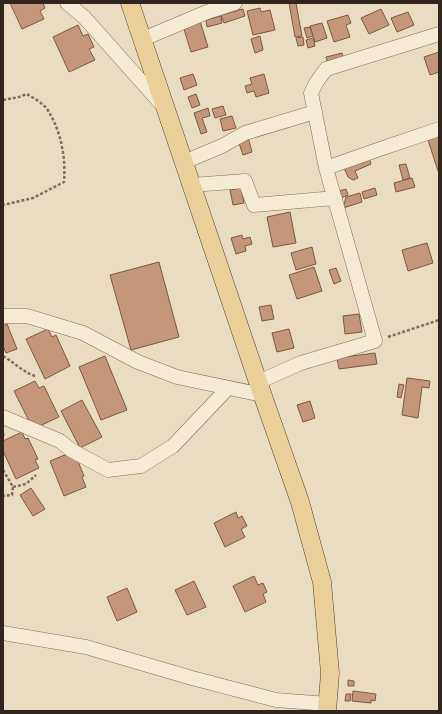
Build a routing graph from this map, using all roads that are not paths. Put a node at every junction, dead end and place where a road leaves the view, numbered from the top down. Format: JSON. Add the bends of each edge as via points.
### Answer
{"nodes":[{"id":1,"x":67,"y":3,"type":"edge"},
{"id":2,"x":130,"y":3,"type":"edge"},
{"id":3,"x":235,"y":3,"type":"edge"},
{"id":4,"x":439,"y":34,"type":"edge"},
{"id":5,"x":143,"y":38,"type":"junction"},
{"id":6,"x":165,"y":108,"type":"junction"},
{"id":7,"x":315,"y":112,"type":"junction"},
{"id":8,"x":439,"y":129,"type":"edge"},
{"id":9,"x":184,"y":162,"type":"junction"},
{"id":10,"x":326,"y":168,"type":"junction"},
{"id":11,"x":192,"y":185,"type":"junction"},
{"id":12,"x":335,"y":198,"type":"junction"},
{"id":13,"x":3,"y":316,"type":"edge"},
{"id":14,"x":228,"y":388,"type":"junction"},
{"id":15,"x":260,"y":389,"type":"junction"},
{"id":16,"x":3,"y":417,"type":"edge"},
{"id":17,"x":3,"y":633,"type":"edge"},
{"id":18,"x":327,"y":707,"type":"edge"}],
"edges":[{"from":1,"to":6,"type":"street","via":[[84,17]]},
{"from":2,"to":5,"type":"main road"},
{"from":3,"to":5,"type":"street"},
{"from":4,"to":7,"type":"street","via":[[326,70],[311,94]]},
{"from":5,"to":6,"type":"main road"},
{"from":6,"to":9,"type":"main road"},
{"from":7,"to":9,"type":"street","via":[[245,133]]},
{"from":7,"to":10,"type":"street"},
{"from":8,"to":10,"type":"street"},
{"from":9,"to":11,"type":"main road"},
{"from":10,"to":12,"type":"street"},
{"from":11,"to":12,"type":"street","via":[[245,181],[254,205]]},
{"from":11,"to":15,"type":"main road"},
{"from":12,"to":15,"type":"street","via":[[374,341],[302,363]]},
{"from":13,"to":14,"type":"street","via":[[27,316],[83,333],[138,362],[177,377]]},
{"from":14,"to":15,"type":"street"},
{"from":14,"to":16,"type":"street","via":[[173,446],[141,466],[115,470],[108,470],[71,450],[60,441]]},
{"from":15,"to":18,"type":"main road","via":[[300,502],[322,582],[330,673]]},
{"from":17,"to":18,"type":"street","via":[[86,647],[276,700]]}]}
